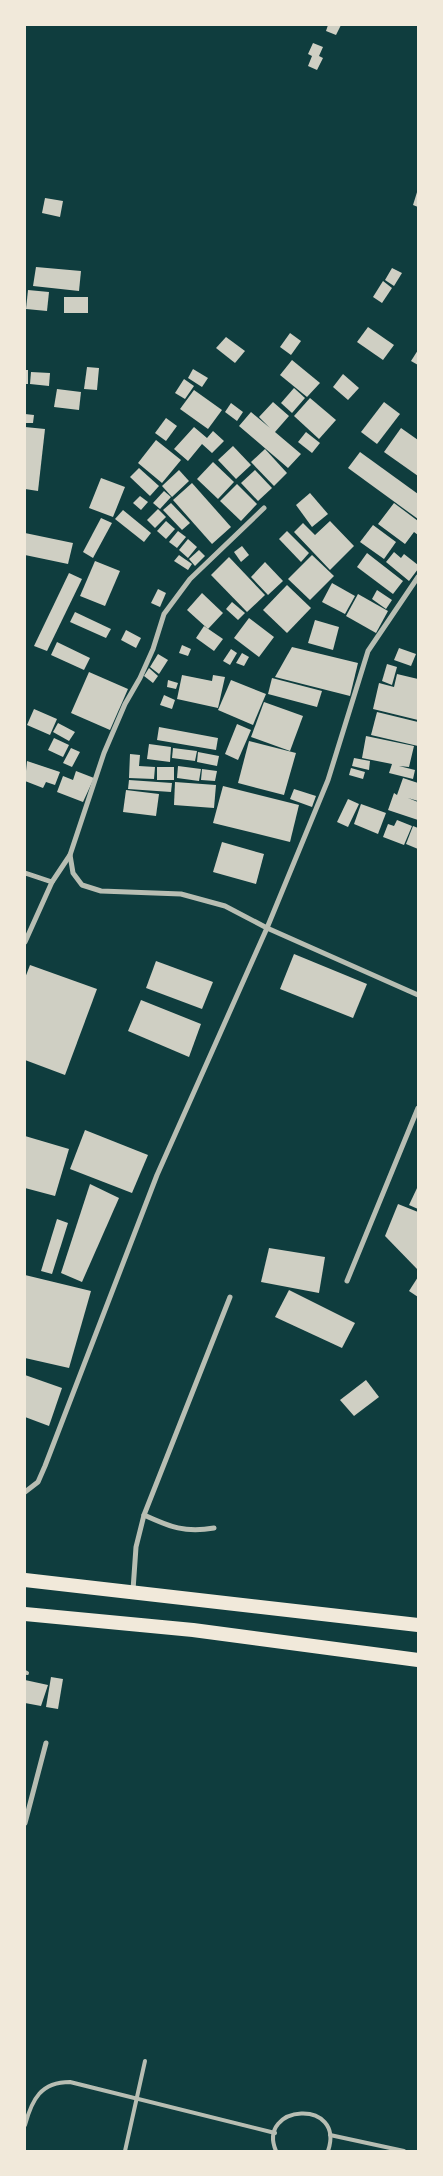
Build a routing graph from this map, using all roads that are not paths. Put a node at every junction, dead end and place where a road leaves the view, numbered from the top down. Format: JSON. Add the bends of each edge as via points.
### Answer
{"nodes":[{"id":1,"x":264,"y":508,"type":"dead end"},
{"id":2,"x":418,"y":577,"type":"edge"},
{"id":3,"x":70,"y":855,"type":"junction"},
{"id":4,"x":25,"y":873,"type":"edge"},
{"id":5,"x":52,"y":882,"type":"junction"},
{"id":6,"x":267,"y":928,"type":"junction"},
{"id":7,"x":25,"y":942,"type":"edge"},
{"id":8,"x":418,"y":995,"type":"edge"},
{"id":9,"x":418,"y":1108,"type":"edge"},
{"id":10,"x":347,"y":1281,"type":"dead end"},
{"id":11,"x":230,"y":1296,"type":"dead end"},
{"id":12,"x":25,"y":1492,"type":"edge"},
{"id":13,"x":144,"y":1515,"type":"junction"},
{"id":14,"x":214,"y":1528,"type":"dead end"},
{"id":15,"x":25,"y":1580,"type":"edge"},
{"id":16,"x":133,"y":1594,"type":"junction"},
{"id":17,"x":25,"y":1614,"type":"edge"},
{"id":18,"x":418,"y":1625,"type":"edge"},
{"id":19,"x":418,"y":1660,"type":"edge"},
{"id":20,"x":46,"y":1743,"type":"dead end"},
{"id":21,"x":25,"y":1823,"type":"edge"},
{"id":22,"x":145,"y":2061,"type":"dead end"},
{"id":23,"x":136,"y":2098,"type":"junction"},
{"id":24,"x":25,"y":2125,"type":"edge"},
{"id":25,"x":275,"y":2133,"type":"junction"},
{"id":26,"x":330,"y":2135,"type":"junction"},
{"id":27,"x":125,"y":2151,"type":"edge"},
{"id":28,"x":276,"y":2151,"type":"edge"},
{"id":29,"x":328,"y":2151,"type":"edge"},
{"id":30,"x":404,"y":2151,"type":"edge"}],
"edges":[{"from":1,"to":3,"type":"street","via":[[190,579],[164,614],[140,678],[104,753]]},
{"from":2,"to":6,"type":"street","via":[[368,652],[328,780]]},
{"from":3,"to":5,"type":"street"},
{"from":3,"to":6,"type":"street","via":[[72,873],[82,885],[100,891],[181,894],[225,906]]},
{"from":4,"to":5,"type":"street"},
{"from":5,"to":7,"type":"street"},
{"from":6,"to":8,"type":"street"},
{"from":6,"to":12,"type":"street","via":[[157,1175],[42,1474],[38,1482]]},
{"from":9,"to":10,"type":"street"},
{"from":11,"to":13,"type":"street"},
{"from":13,"to":14,"type":"street","via":[[170,1527],[196,1531]]},
{"from":13,"to":16,"type":"street","via":[[136,1547]]},
{"from":15,"to":16,"type":"highway"},
{"from":16,"to":18,"type":"highway"},
{"from":17,"to":19,"type":"highway","via":[[194,1630]]},
{"from":20,"to":21,"type":"street"},
{"from":22,"to":23,"type":"lane"},
{"from":23,"to":24,"type":"lane","via":[[70,2082],[56,2082],[37,2094]]},
{"from":23,"to":25,"type":"lane"},
{"from":23,"to":27,"type":"lane"},
{"from":25,"to":26,"type":"lane","via":[[281,2121],[299,2112],[316,2116]]},
{"from":25,"to":28,"type":"lane"},
{"from":26,"to":29,"type":"lane"},
{"from":26,"to":30,"type":"lane"}]}
